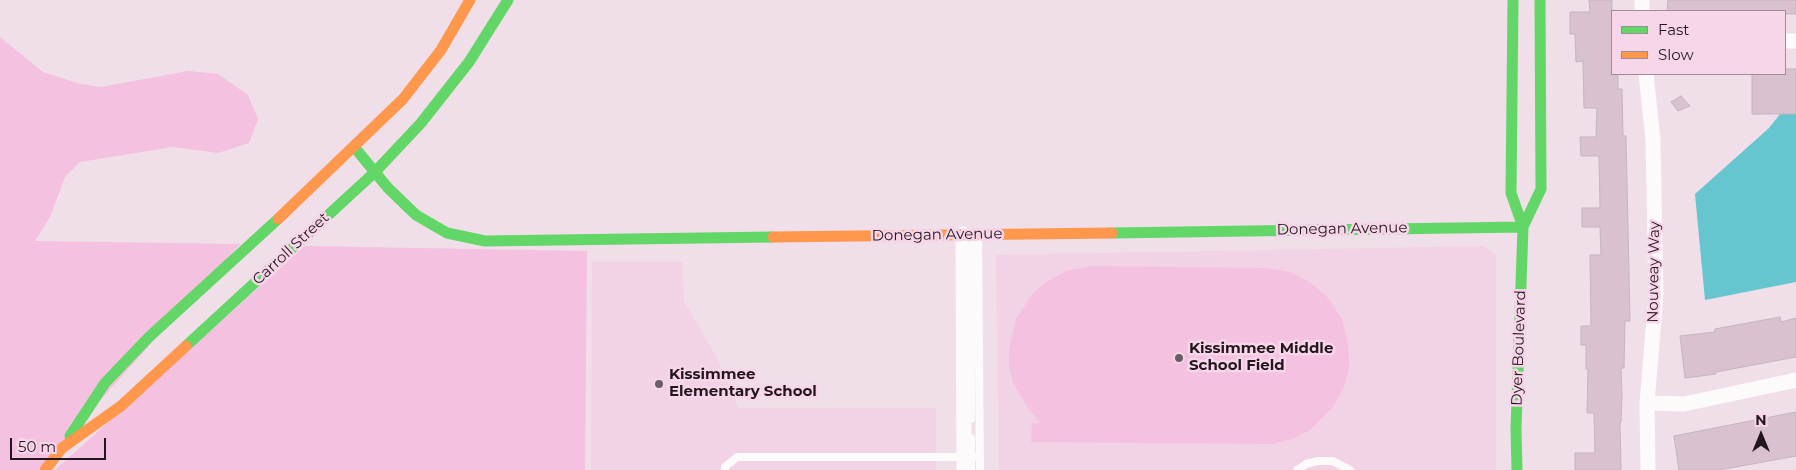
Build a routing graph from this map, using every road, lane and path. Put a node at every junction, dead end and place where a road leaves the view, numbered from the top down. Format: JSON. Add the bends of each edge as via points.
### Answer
{"nodes":[{"id":1,"x":470,"y":0,"type":"edge"},
{"id":2,"x":508,"y":0,"type":"edge"},
{"id":3,"x":1513,"y":0,"type":"edge"},
{"id":4,"x":1540,"y":0,"type":"edge"},
{"id":5,"x":1646,"y":75,"type":"edge"},
{"id":6,"x":355,"y":148,"type":"junction"},
{"id":7,"x":375,"y":172,"type":"junction"},
{"id":8,"x":1523,"y":227,"type":"junction"},
{"id":9,"x":971,"y":234,"type":"junction"},
{"id":10,"x":1796,"y":380,"type":"edge"},
{"id":11,"x":1647,"y":403,"type":"junction"},
{"id":12,"x":62,"y":448,"type":"junction"},
{"id":13,"x":970,"y":462,"type":"edge"},
{"id":14,"x":44,"y":470,"type":"edge"},
{"id":15,"x":725,"y":470,"type":"edge"},
{"id":16,"x":980,"y":470,"type":"edge"},
{"id":17,"x":1297,"y":470,"type":"edge"},
{"id":18,"x":1350,"y":470,"type":"edge"},
{"id":19,"x":1517,"y":470,"type":"edge"},
{"id":20,"x":1648,"y":470,"type":"edge"}],
"edges":[{"from":1,"to":6,"type":"main road","via":[[441,50],[404,99]]},
{"from":2,"to":7,"type":"main road","name":"Carroll Street","via":[[469,62],[421,123]]},
{"from":3,"to":8,"type":"main road","name":"Dyer Boulevard","via":[[1511,193]]},
{"from":4,"to":8,"type":"main road","name":"Dyer Boulevard","via":[[1541,189]]},
{"from":5,"to":11,"type":"street","name":"Nouveay Way","via":[[1653,140],[1656,294]]},
{"from":6,"to":7,"type":"main road","name":"Donegan Avenue"},
{"from":6,"to":12,"type":"main road","via":[[149,337],[105,382]]},
{"from":7,"to":9,"type":"main road","name":"Donegan Avenue","via":[[416,215],[447,233],[485,241]]},
{"from":7,"to":12,"type":"main road","name":"Carroll Street","via":[[121,406]]},
{"from":8,"to":9,"type":"main road","name":"Donegan Avenue"},
{"from":8,"to":19,"type":"main road","name":"Dyer Boulevard"},
{"from":9,"to":13,"type":"street"},
{"from":10,"to":11,"type":"street","via":[[1684,404]]},
{"from":11,"to":20,"type":"street","name":"Nouveay Way"},
{"from":12,"to":14,"type":"main road","name":"Carroll Street"},
{"from":13,"to":15,"type":"lane","via":[[737,457]]},
{"from":13,"to":16,"type":"lane"},
{"from":17,"to":18,"type":"lane","via":[[1318,461],[1333,461]]}]}
